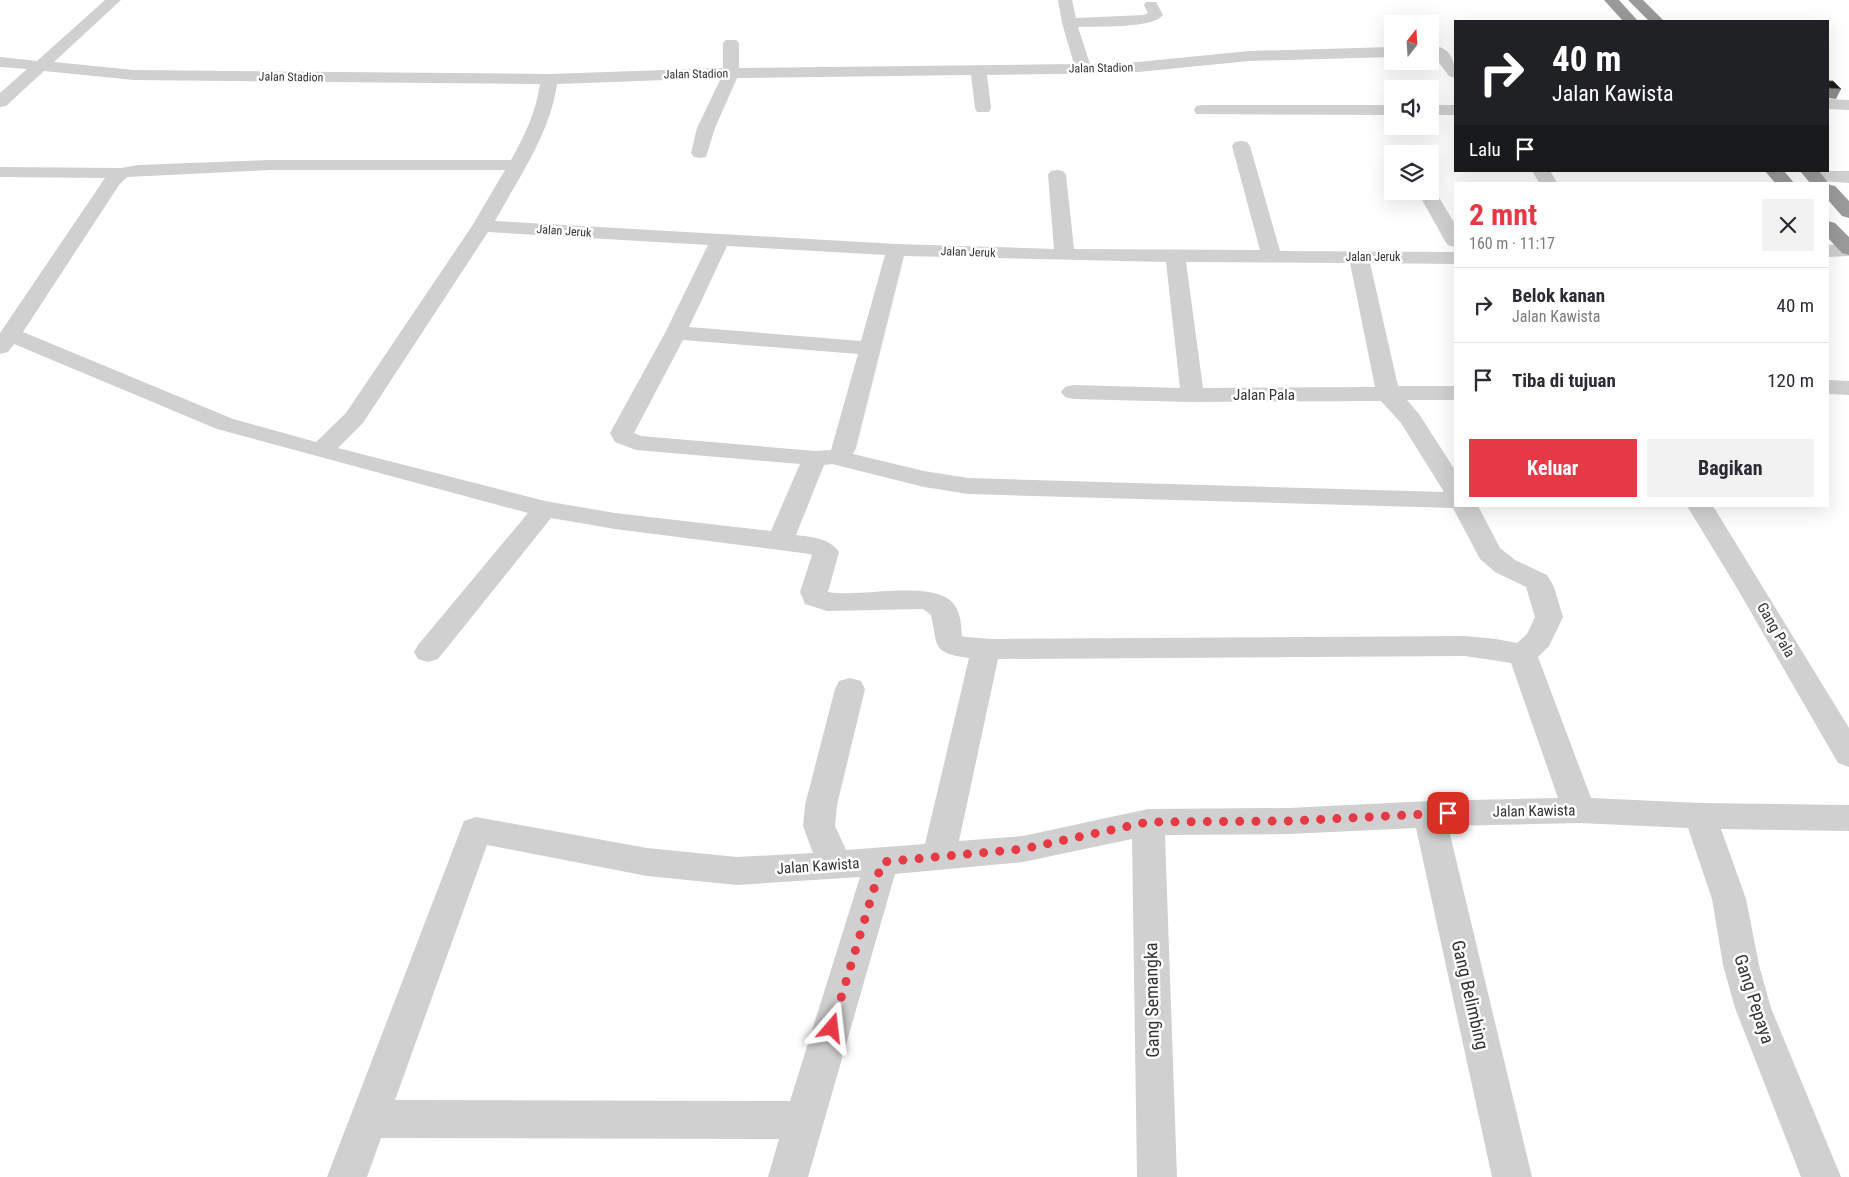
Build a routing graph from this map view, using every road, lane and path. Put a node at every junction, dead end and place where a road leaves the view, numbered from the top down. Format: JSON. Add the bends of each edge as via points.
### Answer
{"nodes":[{"id":1,"x":114,"y":0,"type":"edge"},
{"id":2,"x":1065,"y":0,"type":"edge"},
{"id":3,"x":1611,"y":0,"type":"edge"},
{"id":4,"x":1635,"y":0,"type":"edge"},
{"id":5,"x":1151,"y":5,"type":"dead end"},
{"id":6,"x":1630,"y":20,"type":"edge"},
{"id":7,"x":1657,"y":20,"type":"edge"},
{"id":8,"x":1070,"y":23,"type":"junction"},
{"id":9,"x":731,"y":43,"type":"dead end"},
{"id":10,"x":1384,"y":52,"type":"edge"},
{"id":11,"x":1441,"y":52,"type":"edge"},
{"id":12,"x":0,"y":62,"type":"edge"},
{"id":13,"x":39,"y":67,"type":"junction"},
{"id":14,"x":1083,"y":68,"type":"junction"},
{"id":15,"x":979,"y":71,"type":"junction"},
{"id":16,"x":1454,"y":72,"type":"edge"},
{"id":17,"x":731,"y":73,"type":"junction"},
{"id":18,"x":549,"y":79,"type":"junction"},
{"id":19,"x":0,"y":102,"type":"edge"},
{"id":20,"x":1829,"y":104,"type":"edge"},
{"id":21,"x":1849,"y":105,"type":"edge"},
{"id":22,"x":983,"y":108,"type":"dead end"},
{"id":23,"x":1202,"y":110,"type":"dead end"},
{"id":24,"x":1384,"y":110,"type":"edge"},
{"id":25,"x":1439,"y":110,"type":"edge"},
{"id":26,"x":1454,"y":110,"type":"edge"},
{"id":27,"x":1241,"y":146,"type":"dead end"},
{"id":28,"x":700,"y":153,"type":"dead end"},
{"id":29,"x":517,"y":165,"type":"junction"},
{"id":30,"x":0,"y":172,"type":"edge"},
{"id":31,"x":1775,"y":172,"type":"edge"},
{"id":32,"x":121,"y":174,"type":"junction"},
{"id":33,"x":1058,"y":175,"type":"dead end"},
{"id":34,"x":1815,"y":177,"type":"edge"},
{"id":35,"x":1849,"y":177,"type":"edge"},
{"id":36,"x":1784,"y":182,"type":"edge"},
{"id":37,"x":1829,"y":191,"type":"edge"},
{"id":38,"x":1431,"y":200,"type":"edge"},
{"id":39,"x":1849,"y":212,"type":"edge"},
{"id":40,"x":482,"y":226,"type":"junction"},
{"id":41,"x":1829,"y":228,"type":"edge"},
{"id":42,"x":1454,"y":239,"type":"edge"},
{"id":43,"x":720,"y":241,"type":"junction"},
{"id":44,"x":1849,"y":249,"type":"edge"},
{"id":45,"x":896,"y":250,"type":"junction"},
{"id":46,"x":1829,"y":251,"type":"edge"},
{"id":47,"x":1064,"y":255,"type":"junction"},
{"id":48,"x":1175,"y":256,"type":"junction"},
{"id":49,"x":1272,"y":256,"type":"junction"},
{"id":50,"x":1359,"y":258,"type":"junction"},
{"id":51,"x":1454,"y":258,"type":"edge"},
{"id":52,"x":676,"y":333,"type":"junction"},
{"id":53,"x":5,"y":341,"type":"edge"},
{"id":54,"x":870,"y":348,"type":"junction"},
{"id":55,"x":1829,"y":388,"type":"edge"},
{"id":56,"x":1849,"y":388,"type":"edge"},
{"id":57,"x":1073,"y":392,"type":"dead end"},
{"id":58,"x":1454,"y":393,"type":"edge"},
{"id":59,"x":1388,"y":394,"type":"junction"},
{"id":60,"x":1192,"y":395,"type":"junction"},
{"id":61,"x":321,"y":451,"type":"junction"},
{"id":62,"x":824,"y":458,"type":"junction"},
{"id":63,"x":1454,"y":488,"type":"edge"},
{"id":64,"x":1454,"y":500,"type":"edge"},
{"id":65,"x":1464,"y":507,"type":"edge"},
{"id":66,"x":1701,"y":507,"type":"edge"},
{"id":67,"x":545,"y":509,"type":"junction"},
{"id":68,"x":780,"y":541,"type":"junction"},
{"id":69,"x":986,"y":648,"type":"junction"},
{"id":70,"x":428,"y":652,"type":"dead end"},
{"id":71,"x":1523,"y":655,"type":"junction"},
{"id":72,"x":850,"y":689,"type":"dead end"},
{"id":73,"x":1849,"y":755,"type":"edge"},
{"id":74,"x":1578,"y":810,"type":"junction"},
{"id":75,"x":1429,"y":814,"type":"junction"},
{"id":76,"x":1700,"y":816,"type":"junction"},
{"id":77,"x":1849,"y":818,"type":"edge"},
{"id":78,"x":1148,"y":822,"type":"junction"},
{"id":79,"x":939,"y":857,"type":"junction"},
{"id":80,"x":882,"y":862,"type":"junction"},
{"id":81,"x":838,"y":866,"type":"junction"},
{"id":82,"x":370,"y":1119,"type":"junction"},
{"id":83,"x":804,"y":1120,"type":"junction"},
{"id":84,"x":348,"y":1177,"type":"edge"},
{"id":85,"x":788,"y":1177,"type":"edge"},
{"id":86,"x":1157,"y":1177,"type":"edge"},
{"id":87,"x":1512,"y":1177,"type":"edge"},
{"id":88,"x":1821,"y":1177,"type":"edge"}],
"edges":[{"from":1,"to":13,"type":"street"},
{"from":2,"to":8,"type":"street"},
{"from":3,"to":6,"type":"highway"},
{"from":4,"to":7,"type":"highway"},
{"from":5,"to":8,"type":"street","via":[[1156,15],[1147,18]]},
{"from":8,"to":14,"type":"street"},
{"from":9,"to":17,"type":"street"},
{"from":10,"to":14,"type":"street","name":"Jalan Stadion","via":[[1306,53],[1137,67]]},
{"from":11,"to":16,"type":"street"},
{"from":12,"to":13,"type":"street","name":"Jalan Stadion"},
{"from":13,"to":18,"type":"street","name":"Jalan Stadion","via":[[200,77]]},
{"from":13,"to":19,"type":"street"},
{"from":14,"to":15,"type":"street","name":"Jalan Stadion"},
{"from":15,"to":17,"type":"street","name":"Jalan Stadion"},
{"from":15,"to":22,"type":"street"},
{"from":17,"to":18,"type":"street","name":"Jalan Stadion"},
{"from":17,"to":28,"type":"street","via":[[706,128]]},
{"from":18,"to":29,"type":"street","via":[[546,101],[535,134]]},
{"from":20,"to":21,"type":"street"},
{"from":23,"to":24,"type":"street"},
{"from":25,"to":26,"type":"street"},
{"from":27,"to":49,"type":"street"},
{"from":29,"to":32,"type":"street","via":[[270,165],[138,170]]},
{"from":29,"to":40,"type":"street"},
{"from":30,"to":32,"type":"street"},
{"from":31,"to":36,"type":"highway"},
{"from":32,"to":53,"type":"street","via":[[112,181]]},
{"from":33,"to":47,"type":"street"},
{"from":34,"to":35,"type":"street"},
{"from":37,"to":39,"type":"highway"},
{"from":38,"to":42,"type":"street"},
{"from":40,"to":43,"type":"street","name":"Jalan Jeruk"},
{"from":40,"to":61,"type":"street","via":[[355,418]]},
{"from":41,"to":44,"type":"highway"},
{"from":43,"to":45,"type":"street","name":"Jalan Jeruk"},
{"from":43,"to":52,"type":"street"},
{"from":44,"to":46,"type":"street"},
{"from":45,"to":47,"type":"street","name":"Jalan Jeruk"},
{"from":45,"to":54,"type":"street"},
{"from":47,"to":48,"type":"street","name":"Jalan Jeruk"},
{"from":48,"to":49,"type":"street","name":"Jalan Jeruk"},
{"from":48,"to":60,"type":"street"},
{"from":49,"to":50,"type":"street","name":"Jalan Jeruk"},
{"from":50,"to":51,"type":"street","name":"Jalan Jeruk"},
{"from":50,"to":59,"type":"street"},
{"from":52,"to":54,"type":"street"},
{"from":52,"to":62,"type":"street","via":[[623,428],[624,437],[636,443]]},
{"from":53,"to":61,"type":"street","via":[[225,424]]},
{"from":54,"to":62,"type":"street","via":[[844,448],[840,455]]},
{"from":55,"to":56,"type":"street"},
{"from":57,"to":60,"type":"street","name":"Jalan Pala"},
{"from":58,"to":59,"type":"street","name":"Jalan Pala"},
{"from":59,"to":60,"type":"street","name":"Jalan Pala"},
{"from":59,"to":63,"type":"street","via":[[1411,419]]},
{"from":61,"to":67,"type":"street"},
{"from":62,"to":64,"type":"street","via":[[968,486]]},
{"from":62,"to":68,"type":"street"},
{"from":65,"to":71,"type":"street","via":[[1488,554],[1532,578],[1540,587],[1549,617],[1539,639]]},
{"from":66,"to":73,"type":"street","name":"Gang Pala"},
{"from":67,"to":68,"type":"street"},
{"from":67,"to":70,"type":"street"},
{"from":68,"to":69,"type":"street","via":[[817,547],[826,552],[815,597],[821,600],[931,602],[944,609],[952,644]]},
{"from":69,"to":71,"type":"street","via":[[1465,646]]},
{"from":69,"to":79,"type":"street"},
{"from":71,"to":74,"type":"street"},
{"from":72,"to":81,"type":"street","via":[[821,805],[819,826]]},
{"from":74,"to":75,"type":"street","name":"Jalan Kawista"},
{"from":74,"to":76,"type":"street","name":"Jalan Kawista"},
{"from":75,"to":78,"type":"street","name":"Jalan Kawista","via":[[1289,821]]},
{"from":75,"to":87,"type":"street","name":"Gang Belimbing"},
{"from":76,"to":77,"type":"street","name":"Jalan Kawista"},
{"from":76,"to":88,"type":"street","name":"Gang Pepaya","via":[[1730,899],[1741,965],[1753,1008]]},
{"from":78,"to":79,"type":"street","name":"Jalan Kawista","via":[[1023,849]]},
{"from":78,"to":86,"type":"street","name":"Gang Semangka"},
{"from":79,"to":80,"type":"street","name":"Jalan Kawista"},
{"from":80,"to":81,"type":"street","name":"Jalan Kawista"},
{"from":80,"to":83,"type":"street"},
{"from":81,"to":82,"type":"street","name":"Jalan Kawista","via":[[737,872],[647,862],[476,830]]},
{"from":82,"to":83,"type":"street"},
{"from":82,"to":84,"type":"street"},
{"from":83,"to":85,"type":"street"}]}
